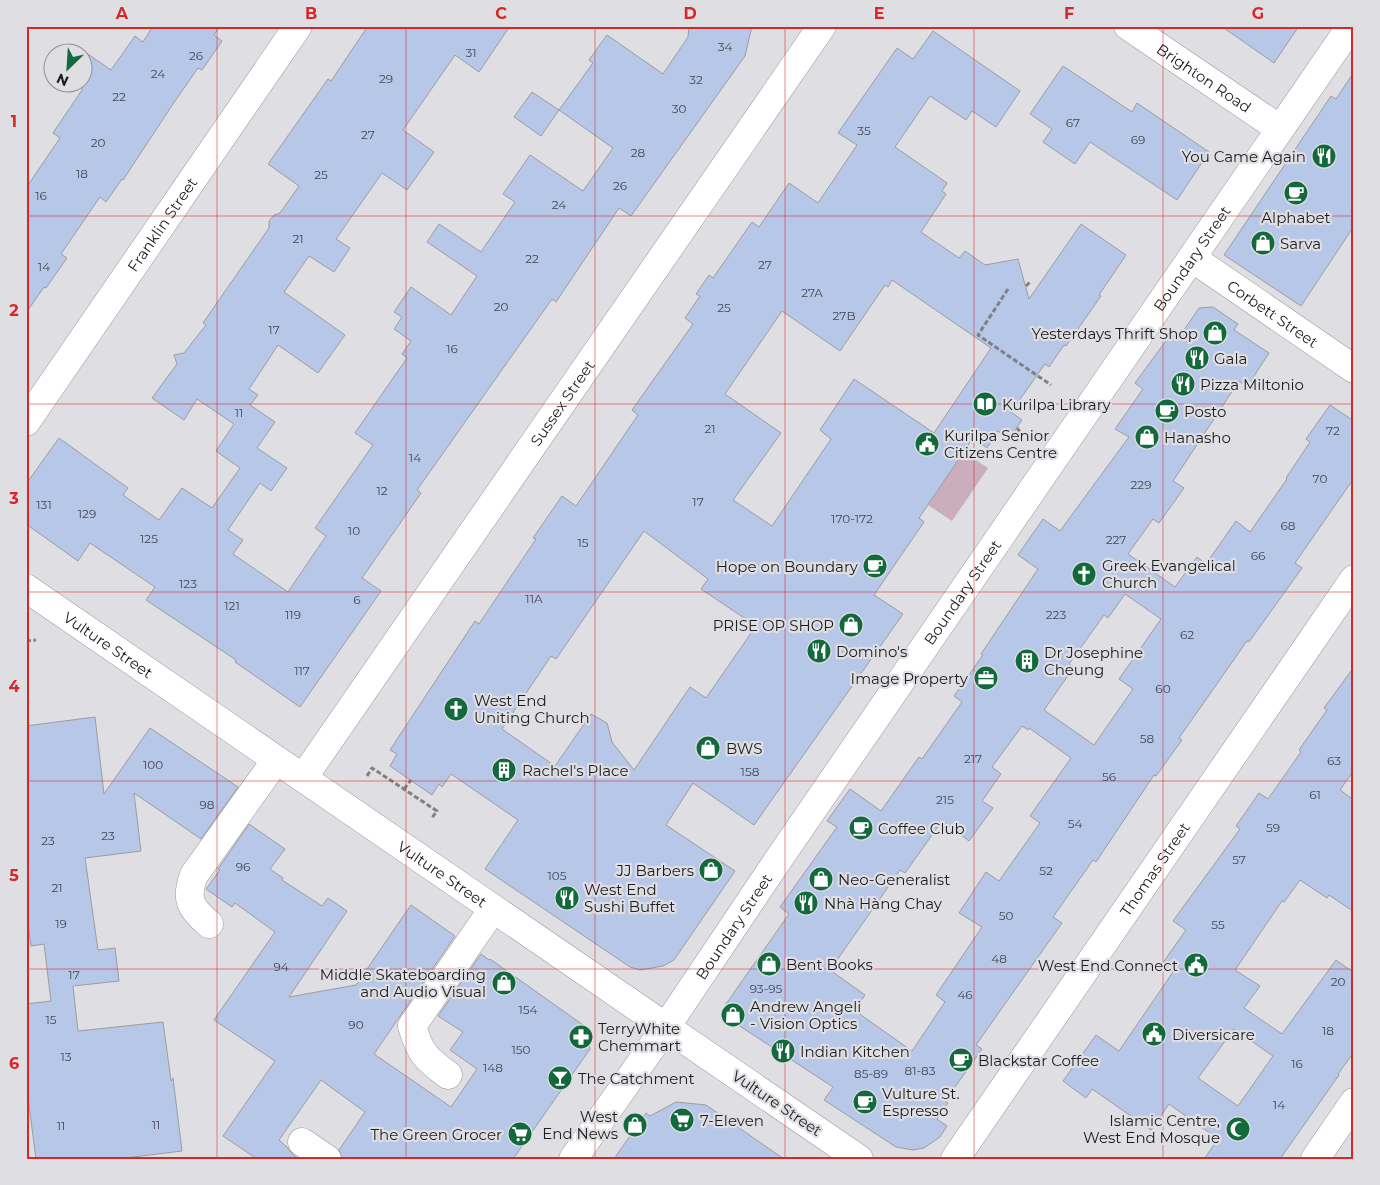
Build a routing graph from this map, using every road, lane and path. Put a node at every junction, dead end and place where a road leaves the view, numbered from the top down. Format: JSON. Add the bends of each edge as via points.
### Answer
{"nodes":[{"id":1,"x":298,"y":26,"type":"edge"},
{"id":2,"x":822,"y":26,"type":"edge"},
{"id":3,"x":1128,"y":26,"type":"edge"},
{"id":4,"x":1351,"y":30,"type":"edge"},
{"id":5,"x":1280,"y":129,"type":"junction"},
{"id":6,"x":1192,"y":258,"type":"junction"},
{"id":7,"x":1030,"y":282,"type":"dead end"},
{"id":8,"x":1026,"y":286,"type":"dead end"},
{"id":9,"x":1008,"y":290,"type":"dead end"},
{"id":10,"x":1354,"y":369,"type":"edge"},
{"id":11,"x":1052,"y":385,"type":"dead end"},
{"id":12,"x":26,"y":422,"type":"edge"},
{"id":13,"x":1017,"y":428,"type":"dead end"},
{"id":14,"x":1020,"y":432,"type":"dead end"},
{"id":15,"x":1354,"y":579,"type":"edge"},
{"id":16,"x":26,"y":588,"type":"edge"},
{"id":17,"x":36,"y":640,"type":"dead end"},
{"id":18,"x":26,"y":641,"type":"edge"},
{"id":19,"x":276,"y":760,"type":"junction"},
{"id":20,"x":367,"y":776,"type":"dead end"},
{"id":21,"x":303,"y":778,"type":"junction"},
{"id":22,"x":411,"y":780,"type":"dead end"},
{"id":23,"x":404,"y":789,"type":"junction"},
{"id":24,"x":431,"y":819,"type":"dead end"},
{"id":25,"x":492,"y":909,"type":"junction"},
{"id":26,"x":209,"y":924,"type":"dead end"},
{"id":27,"x":666,"y":1027,"type":"junction"},
{"id":28,"x":448,"y":1075,"type":"dead end"},
{"id":29,"x":1354,"y":1102,"type":"edge"},
{"id":30,"x":302,"y":1142,"type":"dead end"},
{"id":31,"x":327,"y":1159,"type":"edge"},
{"id":32,"x":573,"y":1159,"type":"edge"},
{"id":33,"x":859,"y":1159,"type":"edge"},
{"id":34,"x":955,"y":1159,"type":"edge"},
{"id":35,"x":1315,"y":1159,"type":"edge"}],
"edges":[{"from":1,"to":12,"type":"street","name":"Franklin Street"},
{"from":2,"to":21,"type":"street","name":"Sussex Street"},
{"from":3,"to":5,"type":"street","name":"Brighton Road"},
{"from":4,"to":5,"type":"street","name":"Boundary Street"},
{"from":5,"to":6,"type":"street","name":"Boundary Street"},
{"from":6,"to":10,"type":"street","name":"Corbett Street"},
{"from":6,"to":27,"type":"street","name":"Boundary Street"},
{"from":7,"to":8,"type":"path"},
{"from":9,"to":11,"type":"path","via":[[978,335]]},
{"from":13,"to":14,"type":"path"},
{"from":15,"to":34,"type":"street","name":"Thomas Street"},
{"from":16,"to":19,"type":"street","name":"Vulture Street"},
{"from":17,"to":18,"type":"path"},
{"from":19,"to":21,"type":"street","name":"Vulture Street"},
{"from":19,"to":26,"type":"street","via":[[194,875],[189,901],[196,913]]},
{"from":20,"to":23,"type":"path","via":[[372,768]]},
{"from":21,"to":25,"type":"street","name":"Vulture Street"},
{"from":22,"to":23,"type":"path"},
{"from":23,"to":24,"type":"path","via":[[437,811]]},
{"from":25,"to":27,"type":"street","name":"Vulture Street"},
{"from":25,"to":28,"type":"street","via":[[412,1026],[418,1046],[430,1062]]},
{"from":27,"to":32,"type":"street","name":"Boundary Street"},
{"from":27,"to":33,"type":"street","name":"Vulture Street"},
{"from":29,"to":35,"type":"street"},
{"from":30,"to":31,"type":"street"}]}
